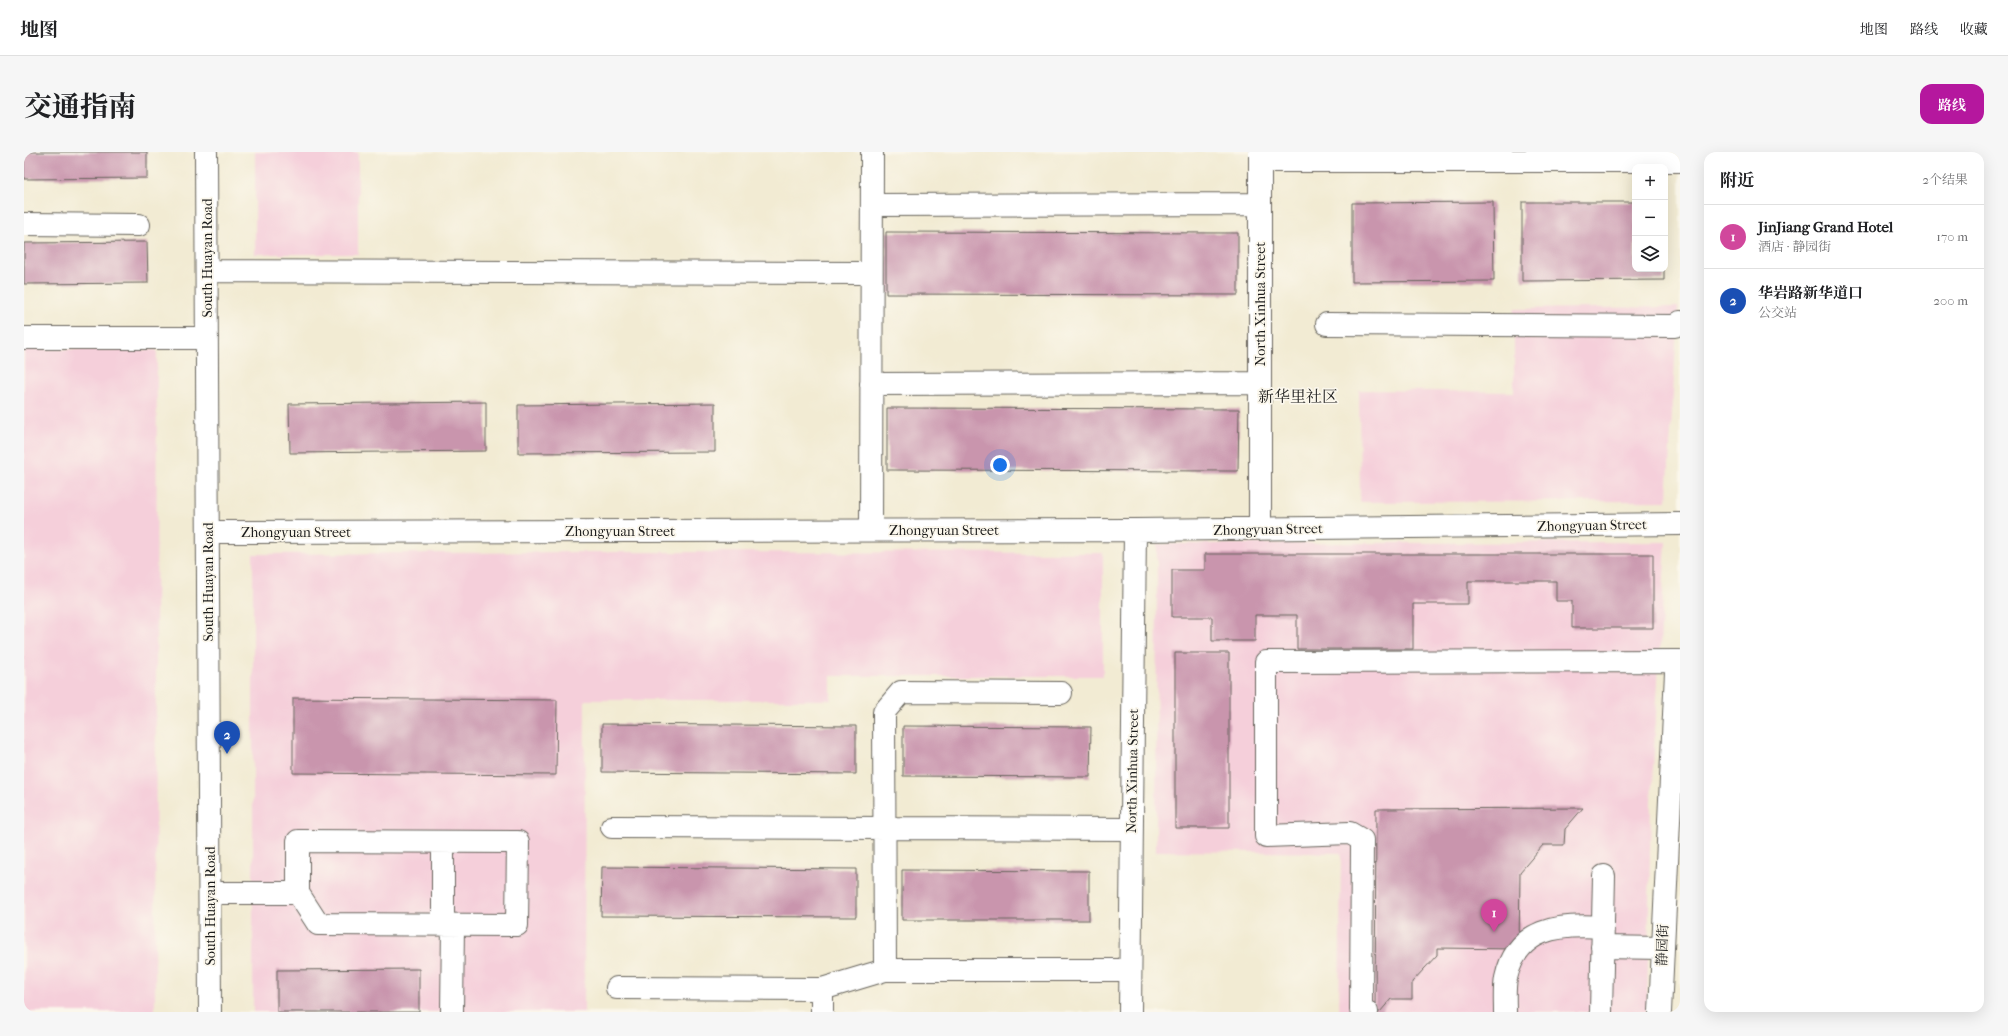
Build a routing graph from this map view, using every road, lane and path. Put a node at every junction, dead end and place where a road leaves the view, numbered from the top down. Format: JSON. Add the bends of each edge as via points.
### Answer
{"nodes":[{"id":1,"x":206,"y":152,"type":"edge"},
{"id":2,"x":872,"y":152,"type":"edge"},
{"id":3,"x":1260,"y":156,"type":"edge"},
{"id":4,"x":1680,"y":161,"type":"edge"},
{"id":5,"x":1260,"y":204,"type":"junction"},
{"id":6,"x":872,"y":205,"type":"junction"},
{"id":7,"x":24,"y":224,"type":"edge"},
{"id":8,"x":139,"y":225,"type":"dead end"},
{"id":9,"x":207,"y":271,"type":"junction"},
{"id":10,"x":872,"y":273,"type":"junction"},
{"id":11,"x":1680,"y":322,"type":"edge"},
{"id":12,"x":1327,"y":324,"type":"dead end"},
{"id":13,"x":24,"y":338,"type":"edge"},
{"id":14,"x":207,"y":338,"type":"junction"},
{"id":15,"x":1260,"y":383,"type":"junction"},
{"id":16,"x":871,"y":384,"type":"junction"},
{"id":17,"x":1680,"y":524,"type":"edge"},
{"id":18,"x":1260,"y":529,"type":"junction"},
{"id":19,"x":871,"y":530,"type":"junction"},
{"id":20,"x":1135,"y":530,"type":"junction"},
{"id":21,"x":208,"y":532,"type":"junction"},
{"id":22,"x":1680,"y":662,"type":"edge"},
{"id":23,"x":1061,"y":694,"type":"dead end"},
{"id":24,"x":612,"y":827,"type":"dead end"},
{"id":25,"x":883,"y":828,"type":"junction"},
{"id":26,"x":1131,"y":828,"type":"junction"},
{"id":27,"x":443,"y":842,"type":"junction"},
{"id":28,"x":1604,"y":876,"type":"dead end"},
{"id":29,"x":210,"y":893,"type":"junction"},
{"id":30,"x":298,"y":893,"type":"junction"},
{"id":31,"x":448,"y":925,"type":"junction"},
{"id":32,"x":1602,"y":937,"type":"junction"},
{"id":33,"x":1661,"y":948,"type":"junction"},
{"id":34,"x":885,"y":970,"type":"junction"},
{"id":35,"x":1130,"y":970,"type":"junction"},
{"id":36,"x":617,"y":988,"type":"dead end"},
{"id":37,"x":822,"y":989,"type":"junction"},
{"id":38,"x":210,"y":1012,"type":"edge"},
{"id":39,"x":452,"y":1012,"type":"edge"},
{"id":40,"x":822,"y":1012,"type":"edge"},
{"id":41,"x":1130,"y":1012,"type":"edge"},
{"id":42,"x":1367,"y":1012,"type":"edge"},
{"id":43,"x":1505,"y":1012,"type":"edge"},
{"id":44,"x":1601,"y":1012,"type":"edge"},
{"id":45,"x":1660,"y":1012,"type":"edge"}],
"edges":[{"from":1,"to":9,"type":"street","name":"South Huayan Road"},
{"from":2,"to":6,"type":"street"},
{"from":3,"to":4,"type":"street"},
{"from":3,"to":5,"type":"street","name":"North Xinhua Street"},
{"from":5,"to":6,"type":"street"},
{"from":5,"to":15,"type":"street","name":"North Xinhua Street"},
{"from":6,"to":10,"type":"street"},
{"from":7,"to":8,"type":"street"},
{"from":9,"to":10,"type":"street"},
{"from":9,"to":14,"type":"street","name":"South Huayan Road"},
{"from":10,"to":16,"type":"street"},
{"from":11,"to":12,"type":"street","via":[[1674,326]]},
{"from":13,"to":14,"type":"street"},
{"from":14,"to":21,"type":"street","name":"South Huayan Road"},
{"from":15,"to":16,"type":"street"},
{"from":15,"to":18,"type":"street","name":"North Xinhua Street"},
{"from":16,"to":19,"type":"street"},
{"from":17,"to":18,"type":"street","name":"Zhongyuan Street"},
{"from":18,"to":20,"type":"street","name":"Zhongyuan Street"},
{"from":19,"to":20,"type":"street","name":"Zhongyuan Street"},
{"from":19,"to":21,"type":"street","name":"Zhongyuan Street"},
{"from":20,"to":26,"type":"street","name":"North Xinhua Street"},
{"from":21,"to":29,"type":"street","name":"South Huayan Road"},
{"from":22,"to":33,"type":"street","name":"静园街","via":[[1676,672]]},
{"from":22,"to":42,"type":"street","via":[[1266,662],[1266,836],[1350,832],[1362,840],[1361,1010]]},
{"from":23,"to":25,"type":"street","via":[[901,692],[884,712]]},
{"from":24,"to":25,"type":"street"},
{"from":25,"to":26,"type":"street"},
{"from":25,"to":34,"type":"street"},
{"from":26,"to":35,"type":"street","name":"North Xinhua Street"},
{"from":27,"to":30,"type":"street","via":[[298,841]]},
{"from":27,"to":31,"type":"street"},
{"from":27,"to":31,"type":"street","via":[[518,842],[517,925]]},
{"from":28,"to":32,"type":"street"},
{"from":29,"to":30,"type":"street"},
{"from":29,"to":38,"type":"street","name":"South Huayan Road"},
{"from":30,"to":31,"type":"street","via":[[318,924]]},
{"from":31,"to":39,"type":"street"},
{"from":32,"to":33,"type":"street"},
{"from":32,"to":43,"type":"street","via":[[1576,925],[1553,928],[1534,936],[1520,946],[1510,963],[1506,980]]},
{"from":32,"to":44,"type":"street"},
{"from":33,"to":45,"type":"street","name":"静园街"},
{"from":34,"to":35,"type":"street"},
{"from":34,"to":37,"type":"street"},
{"from":35,"to":41,"type":"street","name":"North Xinhua Street"},
{"from":36,"to":37,"type":"street"},
{"from":37,"to":40,"type":"street"}]}
